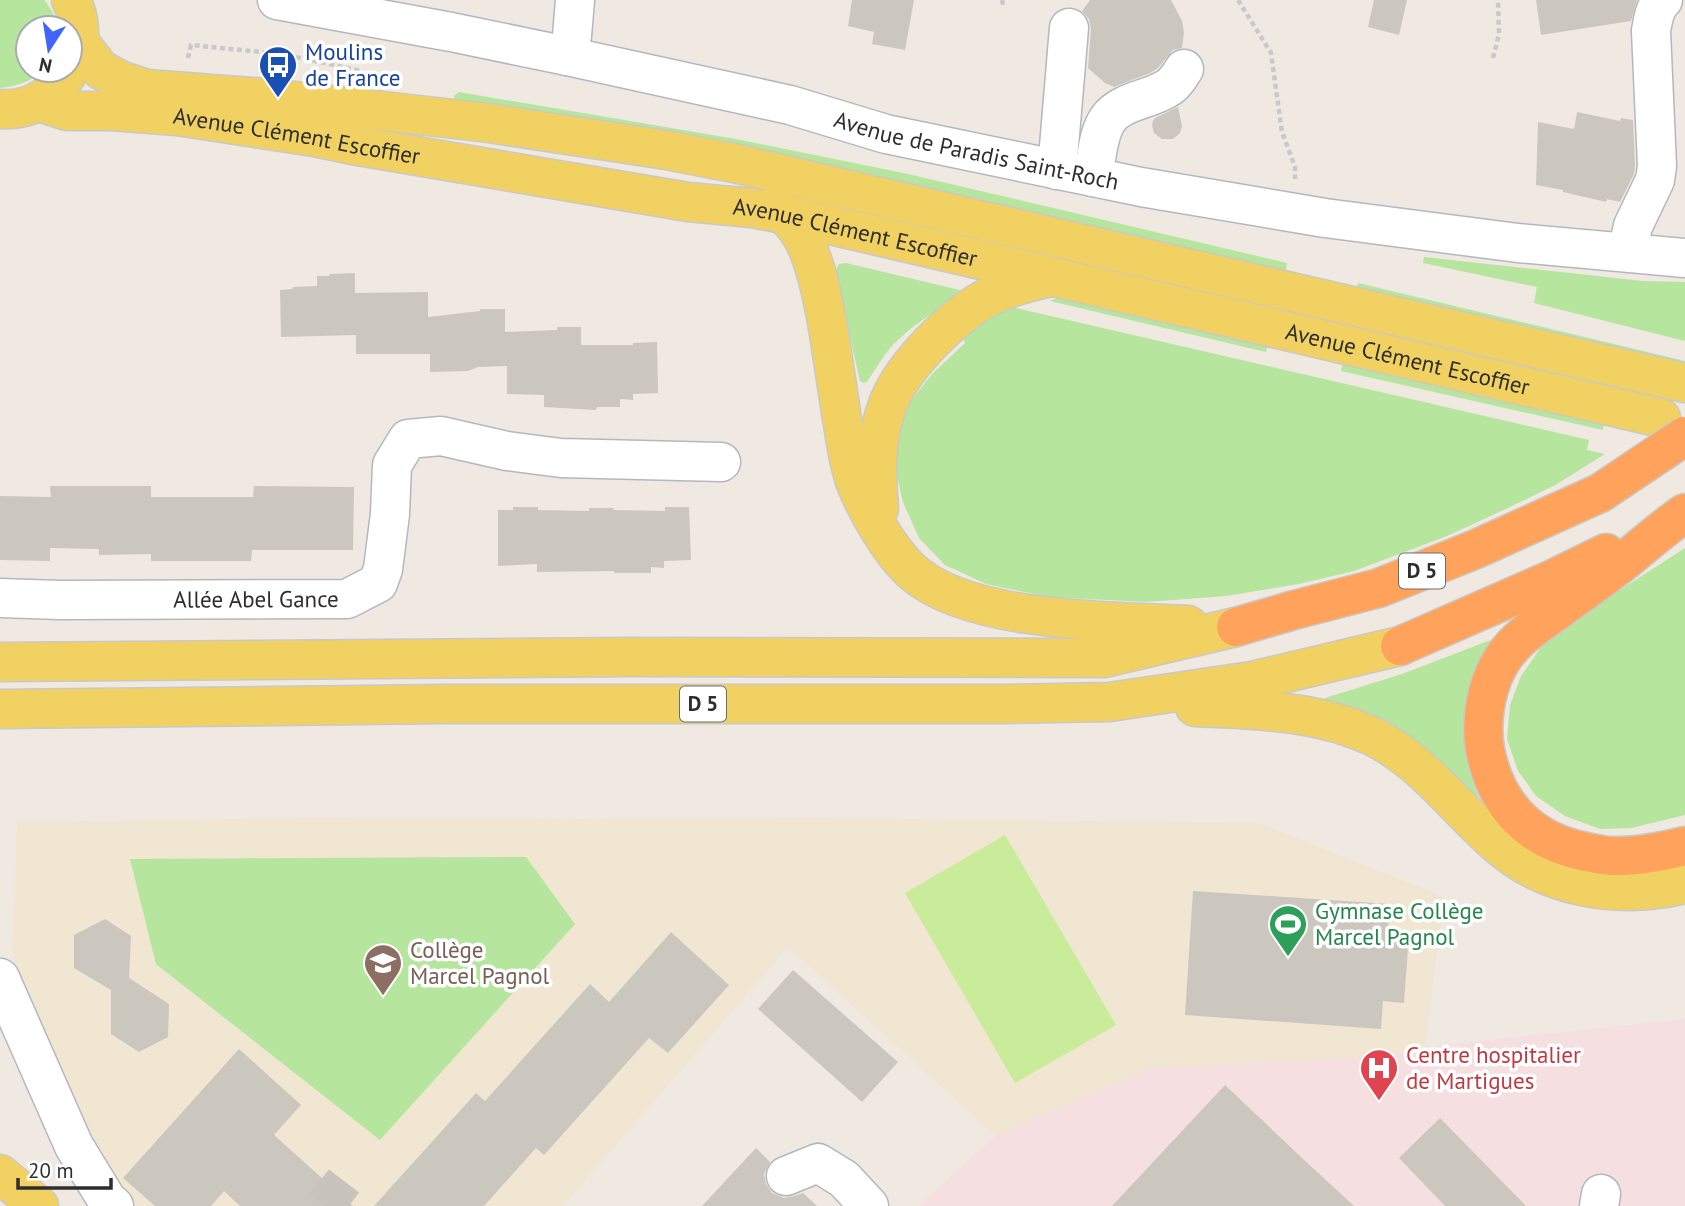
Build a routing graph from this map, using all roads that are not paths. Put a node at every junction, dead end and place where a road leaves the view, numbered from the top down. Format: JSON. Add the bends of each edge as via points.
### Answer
{"nodes":[{"id":1,"x":277,"y":0,"type":"edge"},
{"id":2,"x":575,"y":0,"type":"edge"},
{"id":3,"x":1662,"y":0,"type":"edge"},
{"id":4,"x":1069,"y":28,"type":"dead end"},
{"id":5,"x":84,"y":48,"type":"edge"},
{"id":6,"x":567,"y":56,"type":"junction"},
{"id":7,"x":1184,"y":69,"type":"dead end"},
{"id":8,"x":60,"y":84,"type":"edge"},
{"id":9,"x":38,"y":102,"type":"junction"},
{"id":10,"x":0,"y":109,"type":"edge"},
{"id":11,"x":666,"y":150,"type":"junction"},
{"id":12,"x":1075,"y":173,"type":"junction"},
{"id":13,"x":783,"y":214,"type":"junction"},
{"id":14,"x":1627,"y":253,"type":"junction"},
{"id":15,"x":1685,"y":258,"type":"edge"},
{"id":16,"x":1052,"y":276,"type":"junction"},
{"id":17,"x":1685,"y":383,"type":"edge"},
{"id":18,"x":1673,"y":427,"type":"edge"},
{"id":19,"x":721,"y":462,"type":"dead end"},
{"id":20,"x":1683,"y":514,"type":"edge"},
{"id":21,"x":880,"y":529,"type":"junction"},
{"id":22,"x":0,"y":598,"type":"edge"},
{"id":23,"x":1236,"y":627,"type":"junction"},
{"id":24,"x":1400,"y":646,"type":"joint"},
{"id":25,"x":629,"y":657,"type":"junction"},
{"id":26,"x":0,"y":662,"type":"edge"},
{"id":27,"x":0,"y":680,"type":"edge"},
{"id":28,"x":1109,"y":702,"type":"junction"},
{"id":29,"x":0,"y":709,"type":"edge"},
{"id":30,"x":1685,"y":846,"type":"edge"},
{"id":31,"x":1685,"y":884,"type":"edge"},
{"id":32,"x":0,"y":978,"type":"edge"},
{"id":33,"x":0,"y":1174,"type":"edge"},
{"id":34,"x":786,"y":1177,"type":"dead end"},
{"id":35,"x":39,"y":1206,"type":"edge"},
{"id":36,"x":114,"y":1206,"type":"edge"},
{"id":37,"x":869,"y":1206,"type":"edge"}],
"edges":[{"from":1,"to":6,"type":"street","name":"Avenue de Paradis Saint-Roch"},
{"from":2,"to":6,"type":"street"},
{"from":3,"to":14,"type":"street","via":[[1651,31],[1657,166]]},
{"from":4,"to":12,"type":"street"},
{"from":5,"to":11,"type":"main road","name":"Avenue Clément Escoffier","via":[[101,69],[147,89],[417,114]]},
{"from":6,"to":12,"type":"street","name":"Avenue de Paradis Saint-Roch","via":[[790,105],[886,134]]},
{"from":7,"to":12,"type":"street","via":[[1167,89],[1120,108],[1109,118]]},
{"from":8,"to":9,"type":"main road"},
{"from":9,"to":10,"type":"main road"},
{"from":9,"to":13,"type":"main road","name":"Avenue Clément Escoffier","via":[[67,111],[177,116],[314,136],[688,202]]},
{"from":11,"to":13,"type":"main road","via":[[718,169]]},
{"from":11,"to":17,"type":"main road","name":"Avenue Clément Escoffier"},
{"from":12,"to":14,"type":"street","name":"Avenue de Paradis Saint-Roch","via":[[1338,220]]},
{"from":13,"to":16,"type":"main road","name":"Avenue Clément Escoffier"},
{"from":13,"to":21,"type":"main road","via":[[798,229],[814,268],[855,481]]},
{"from":14,"to":15,"type":"street","name":"Avenue de Paradis Saint-Roch"},
{"from":16,"to":18,"type":"main road","name":"Avenue Clément Escoffier"},
{"from":16,"to":21,"type":"main road","via":[[998,292],[961,316],[931,342],[897,386],[888,404],[877,454]]},
{"from":18,"to":23,"type":"highway","number":"D 5","bridge":true,"via":[[1600,492],[1476,549],[1379,588]]},
{"from":19,"to":22,"type":"street","name":"Allée Abel Gance","via":[[561,458],[441,436],[408,439],[392,465],[390,514],[378,583],[347,599]]},
{"from":20,"to":24,"type":"highway","number":"D 5","via":[[1553,579]]},
{"from":20,"to":30,"type":"highway","via":[[1518,639],[1491,684],[1482,735],[1507,807],[1543,837],[1570,849],[1610,856],[1646,855]]},
{"from":21,"to":23,"type":"main road","via":[[916,575],[961,599],[1056,618]]},
{"from":23,"to":25,"type":"main road","number":"D 5","via":[[1104,658]]},
{"from":24,"to":28,"type":"main road","number":"D 5","via":[[1252,681]]},
{"from":25,"to":26,"type":"main road","number":"D 5"},
{"from":25,"to":27,"type":"main road","via":[[569,680]]},
{"from":28,"to":29,"type":"main road","number":"D 5"},
{"from":28,"to":31,"type":"main road","via":[[1265,710],[1335,723],[1372,736],[1413,762],[1494,842],[1542,874],[1623,891]]},
{"from":32,"to":36,"type":"street","via":[[74,1146]]},
{"from":33,"to":35,"type":"main road"},
{"from":34,"to":37,"type":"street","via":[[818,1163],[844,1179]]}]}
